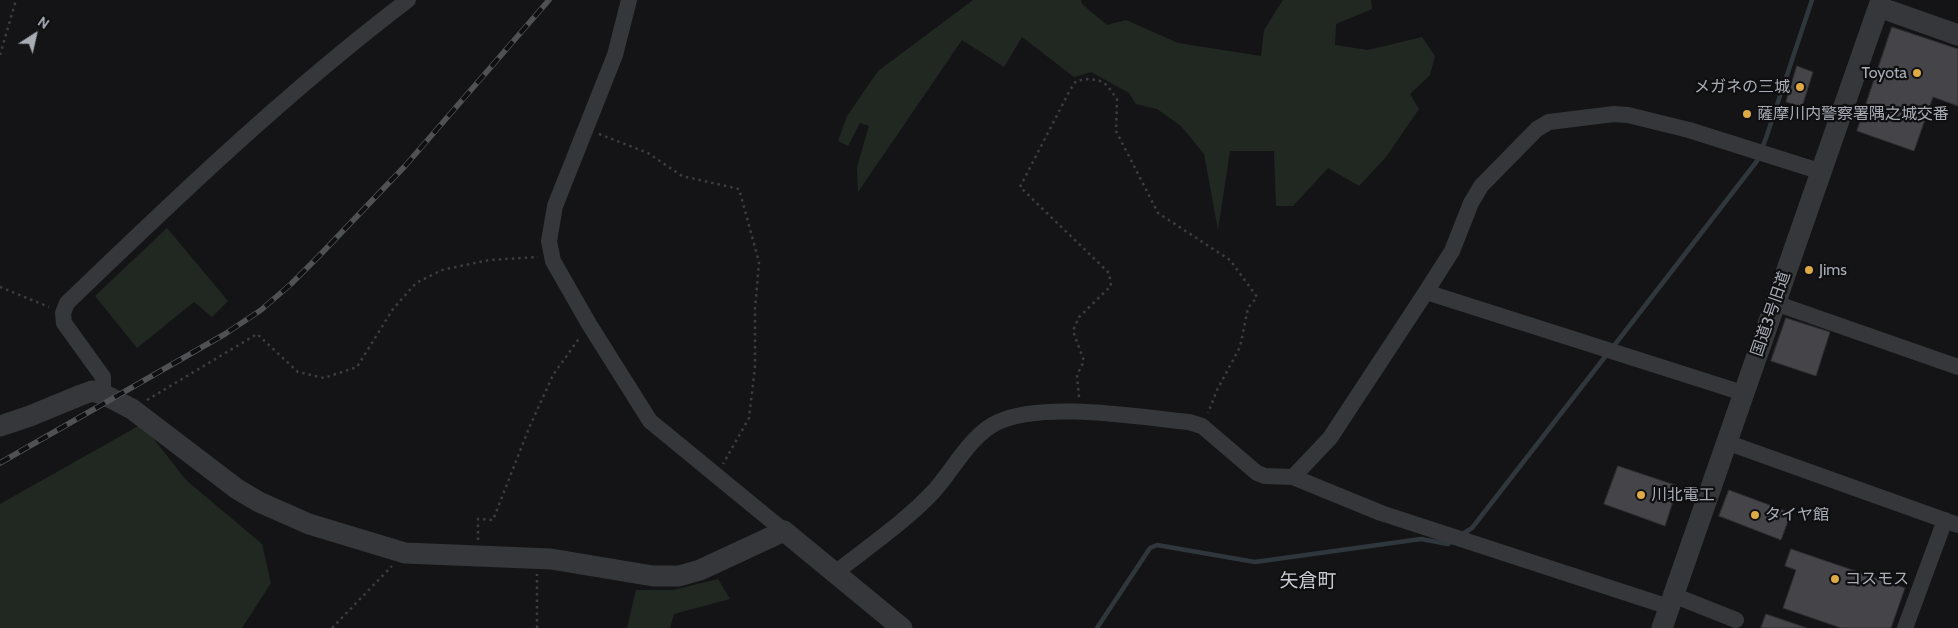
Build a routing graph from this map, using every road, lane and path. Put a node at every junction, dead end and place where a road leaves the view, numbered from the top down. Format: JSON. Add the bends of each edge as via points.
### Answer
{"nodes":[{"id":1,"x":16,"y":0,"type":"edge"},
{"id":2,"x":408,"y":0,"type":"edge"},
{"id":3,"x":629,"y":0,"type":"edge"},
{"id":4,"x":1880,"y":3,"type":"edge"},
{"id":5,"x":1958,"y":35,"type":"edge"},
{"id":6,"x":0,"y":55,"type":"edge"},
{"id":7,"x":586,"y":129,"type":"junction"},
{"id":8,"x":1822,"y":172,"type":"junction"},
{"id":9,"x":552,"y":256,"type":"junction"},
{"id":10,"x":0,"y":287,"type":"edge"},
{"id":11,"x":1426,"y":292,"type":"junction"},
{"id":12,"x":1775,"y":303,"type":"junction"},
{"id":13,"x":63,"y":313,"type":"junction"},
{"id":14,"x":589,"y":324,"type":"junction"},
{"id":15,"x":1958,"y":366,"type":"edge"},
{"id":16,"x":1744,"y":393,"type":"junction"},
{"id":17,"x":103,"y":394,"type":"junction"},
{"id":18,"x":132,"y":409,"type":"junction"},
{"id":19,"x":1081,"y":412,"type":"junction"},
{"id":20,"x":0,"y":426,"type":"edge"},
{"id":21,"x":1202,"y":426,"type":"junction"},
{"id":22,"x":1726,"y":442,"type":"junction"},
{"id":23,"x":716,"y":476,"type":"junction"},
{"id":24,"x":1293,"y":477,"type":"junction"},
{"id":25,"x":1952,"y":523,"type":"edge"},
{"id":26,"x":784,"y":530,"type":"junction"},
{"id":27,"x":405,"y":553,"type":"junction"},
{"id":28,"x":478,"y":556,"type":"junction"},
{"id":29,"x":537,"y":558,"type":"junction"},
{"id":30,"x":835,"y":573,"type":"junction"},
{"id":31,"x":1671,"y":601,"type":"junction"},
{"id":32,"x":1736,"y":620,"type":"dead end"},
{"id":33,"x":890,"y":624,"type":"edge"},
{"id":34,"x":332,"y":628,"type":"edge"},
{"id":35,"x":537,"y":628,"type":"edge"},
{"id":36,"x":1662,"y":628,"type":"edge"},
{"id":37,"x":1905,"y":628,"type":"edge"}],
"edges":[{"from":1,"to":6,"type":"path"},
{"from":2,"to":13,"type":"street","via":[[286,100],[67,303]]},
{"from":3,"to":7,"type":"street","via":[[616,55]]},
{"from":4,"to":5,"type":"street"},
{"from":4,"to":8,"type":"street","name":"国道3号旧道"},
{"from":7,"to":9,"type":"street","via":[[554,206],[549,241]]},
{"from":7,"to":23,"type":"path","via":[[648,153],[682,176],[739,189],[759,262],[755,366],[749,418]]},
{"from":8,"to":11,"type":"street","via":[[1689,130],[1628,116],[1614,114],[1549,122],[1537,129],[1481,186],[1452,251]]},
{"from":8,"to":12,"type":"street","name":"国道3号旧道"},
{"from":9,"to":14,"type":"street"},
{"from":9,"to":18,"type":"path","via":[[489,260],[442,270],[416,283],[393,309],[357,367],[324,378],[298,372],[257,334]]},
{"from":10,"to":13,"type":"path"},
{"from":11,"to":16,"type":"street"},
{"from":11,"to":24,"type":"street","via":[[1330,438]]},
{"from":12,"to":15,"type":"street"},
{"from":12,"to":16,"type":"street","name":"国道3号旧道"},
{"from":13,"to":17,"type":"street","via":[[64,323],[103,377]]},
{"from":14,"to":23,"type":"street","via":[[650,421]]},
{"from":14,"to":28,"type":"path","via":[[553,376],[493,520],[478,519]]},
{"from":16,"to":22,"type":"street","name":"国道3号旧道"},
{"from":17,"to":18,"type":"street"},
{"from":17,"to":20,"type":"street","via":[[92,391]]},
{"from":18,"to":27,"type":"street","via":[[258,502],[309,524]]},
{"from":19,"to":21,"type":"street"},
{"from":19,"to":21,"type":"path","via":[[1077,375],[1084,361],[1073,331],[1079,317],[1111,286],[1109,272],[1020,187],[1070,90],[1076,82],[1087,79],[1107,85],[1117,99],[1116,131],[1158,212],[1230,260],[1257,297],[1248,308],[1240,347]]},
{"from":19,"to":30,"type":"street","via":[[1031,413],[996,423],[979,436],[934,491]]},
{"from":21,"to":24,"type":"street","via":[[1257,473]]},
{"from":22,"to":25,"type":"street"},
{"from":22,"to":31,"type":"street","name":"国道3号旧道"},
{"from":23,"to":26,"type":"street"},
{"from":24,"to":31,"type":"street","via":[[1382,513]]},
{"from":25,"to":37,"type":"street"},
{"from":26,"to":29,"type":"street","via":[[700,570],[679,576],[652,576]]},
{"from":26,"to":30,"type":"street"},
{"from":27,"to":28,"type":"street"},
{"from":27,"to":34,"type":"path"},
{"from":28,"to":29,"type":"street"},
{"from":29,"to":35,"type":"path"},
{"from":30,"to":33,"type":"street"},
{"from":31,"to":32,"type":"street"},
{"from":31,"to":36,"type":"street","name":"国道3号旧道"}]}
